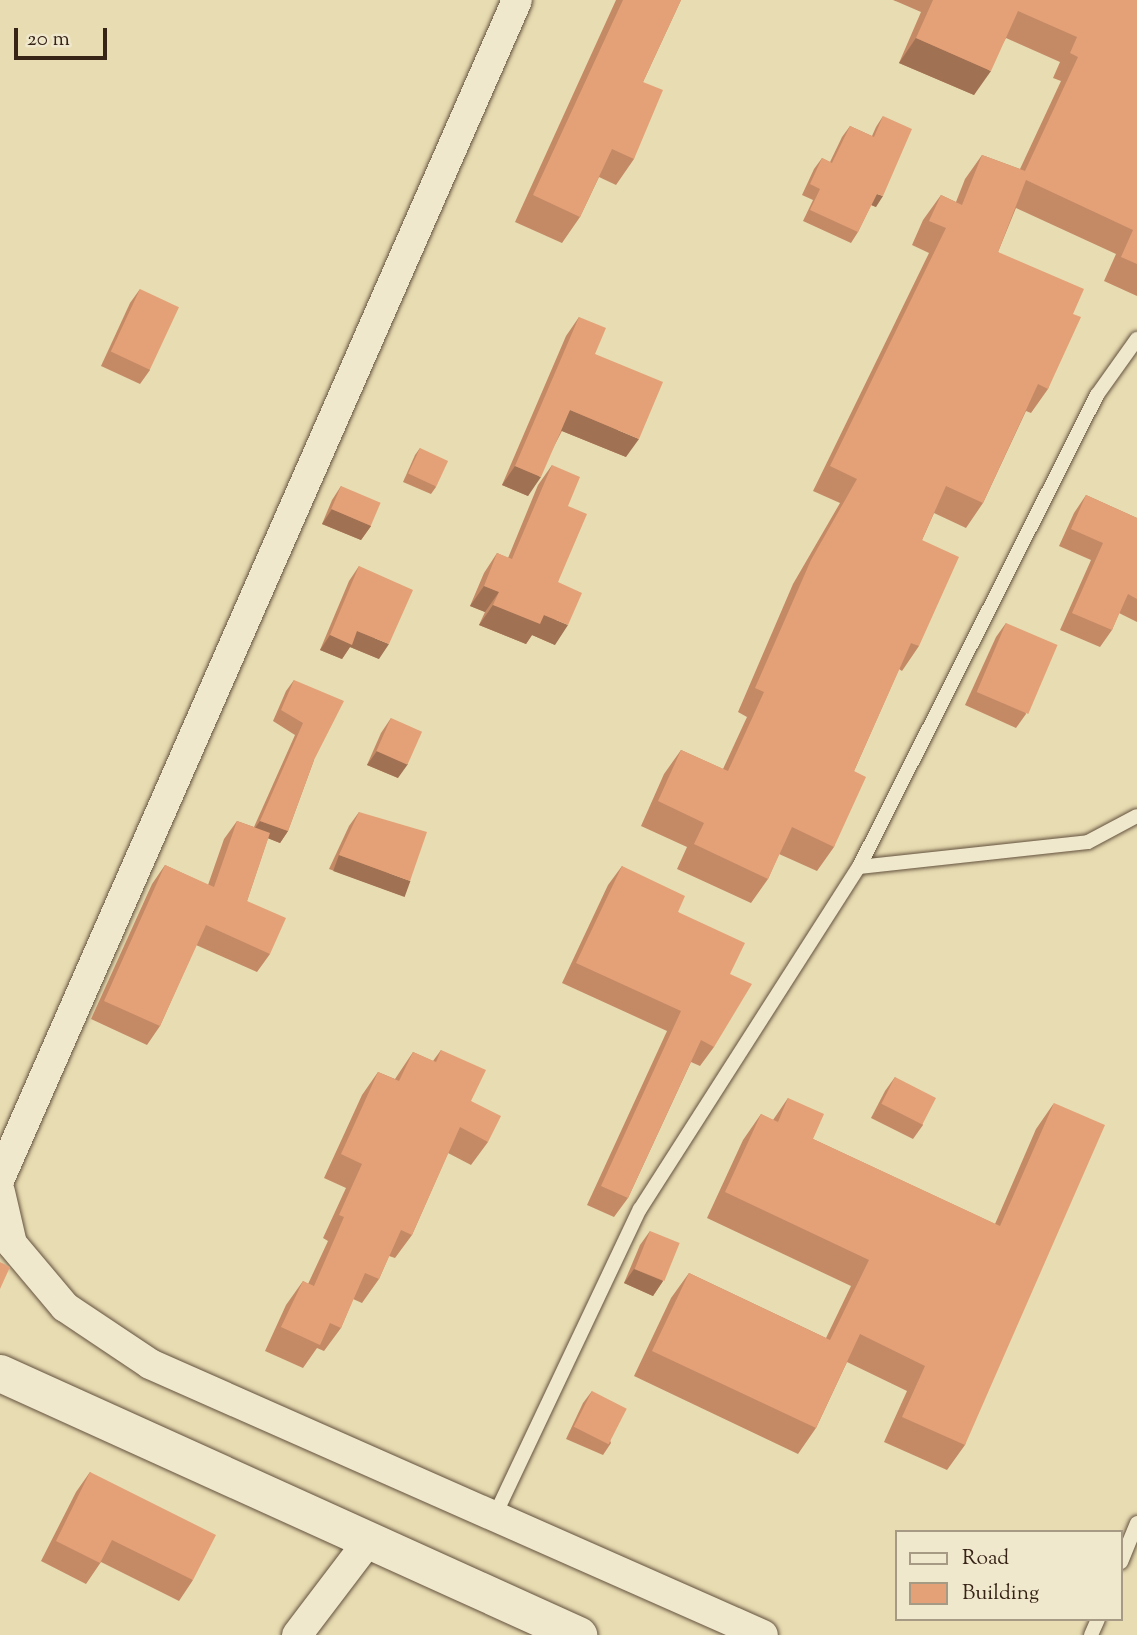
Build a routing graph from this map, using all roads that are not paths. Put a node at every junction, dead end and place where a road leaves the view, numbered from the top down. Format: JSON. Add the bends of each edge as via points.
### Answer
{"nodes":[{"id":1,"x":517,"y":0,"type":"edge"},
{"id":2,"x":1137,"y":339,"type":"edge"},
{"id":3,"x":1137,"y":816,"type":"edge"},
{"id":4,"x":859,"y":867,"type":"junction"},
{"id":5,"x":0,"y":1178,"type":"edge"},
{"id":6,"x":0,"y":1192,"type":"edge"},
{"id":7,"x":0,"y":1373,"type":"edge"},
{"id":8,"x":496,"y":1513,"type":"junction"},
{"id":9,"x":1137,"y":1523,"type":"edge"},
{"id":10,"x":369,"y":1540,"type":"junction"},
{"id":11,"x":1123,"y":1557,"type":"edge"},
{"id":12,"x":297,"y":1635,"type":"edge"},
{"id":13,"x":578,"y":1635,"type":"edge"},
{"id":14,"x":763,"y":1635,"type":"edge"}],
"edges":[{"from":1,"to":5,"type":"street"},
{"from":2,"to":4,"type":"lane","via":[[1097,395]]},
{"from":3,"to":4,"type":"lane","via":[[1088,842]]},
{"from":4,"to":8,"type":"lane","via":[[640,1209]]},
{"from":6,"to":8,"type":"street","via":[[12,1244],[65,1307],[150,1364]]},
{"from":7,"to":10,"type":"street"},
{"from":8,"to":14,"type":"street"},
{"from":9,"to":11,"type":"lane"},
{"from":10,"to":12,"type":"street"},
{"from":10,"to":13,"type":"street"}]}
